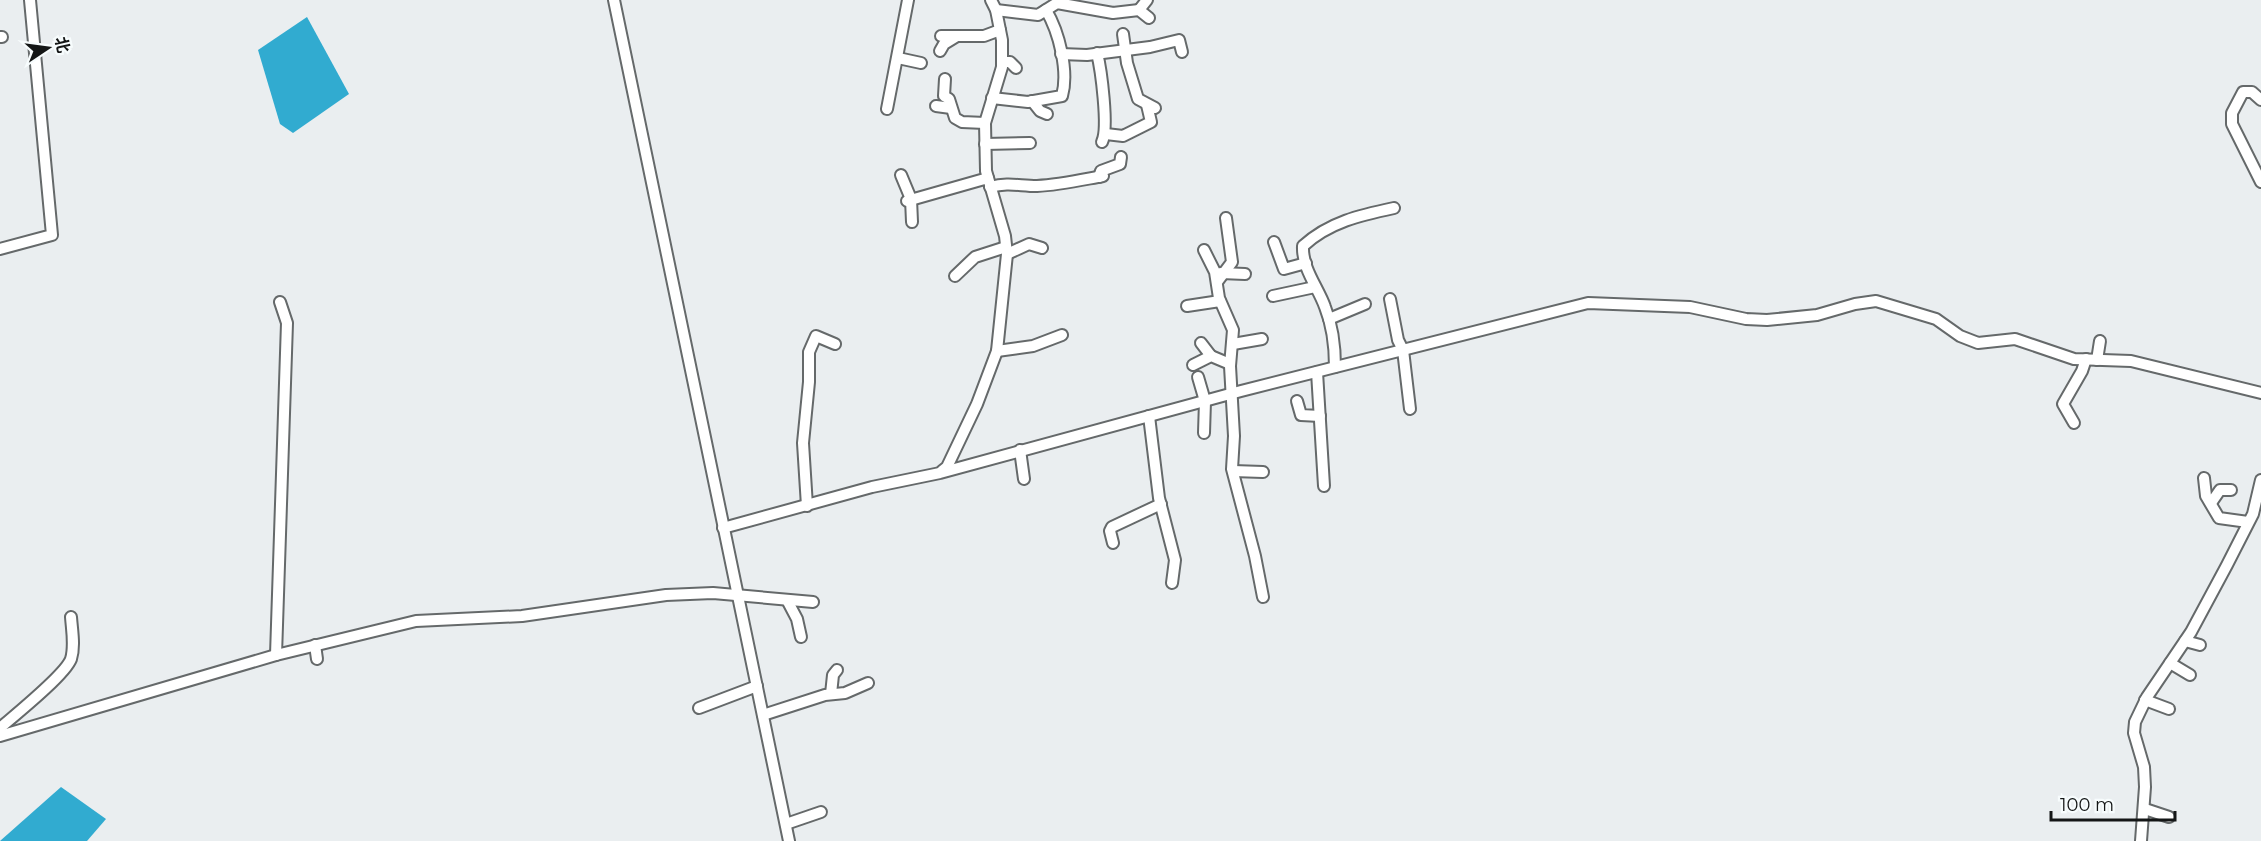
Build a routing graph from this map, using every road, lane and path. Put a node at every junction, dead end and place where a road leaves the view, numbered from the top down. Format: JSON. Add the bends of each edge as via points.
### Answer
{"nodes":[{"id":1,"x":30,"y":0,"type":"edge"},
{"id":2,"x":614,"y":0,"type":"edge"},
{"id":3,"x":908,"y":0,"type":"edge"},
{"id":4,"x":1147,"y":0,"type":"edge"},
{"id":5,"x":993,"y":5,"type":"edge"},
{"id":6,"x":1046,"y":10,"type":"junction"},
{"id":7,"x":1139,"y":10,"type":"junction"},
{"id":8,"x":1149,"y":18,"type":"dead end"},
{"id":9,"x":1000,"y":30,"type":"junction"},
{"id":10,"x":1123,"y":34,"type":"dead end"},
{"id":11,"x":940,"y":36,"type":"dead end"},
{"id":12,"x":957,"y":36,"type":"junction"},
{"id":13,"x":1126,"y":50,"type":"junction"},
{"id":14,"x":940,"y":51,"type":"dead end"},
{"id":15,"x":1182,"y":52,"type":"dead end"},
{"id":16,"x":1097,"y":53,"type":"junction"},
{"id":17,"x":1061,"y":54,"type":"junction"},
{"id":18,"x":898,"y":58,"type":"junction"},
{"id":19,"x":1002,"y":62,"type":"junction"},
{"id":20,"x":921,"y":63,"type":"dead end"},
{"id":21,"x":1016,"y":68,"type":"dead end"},
{"id":22,"x":945,"y":79,"type":"dead end"},
{"id":23,"x":992,"y":98,"type":"junction"},
{"id":24,"x":2261,"y":100,"type":"edge"},
{"id":25,"x":1032,"y":101,"type":"junction"},
{"id":26,"x":936,"y":106,"type":"dead end"},
{"id":27,"x":951,"y":108,"type":"junction"},
{"id":28,"x":887,"y":109,"type":"dead end"},
{"id":29,"x":1047,"y":114,"type":"dead end"},
{"id":30,"x":985,"y":123,"type":"junction"},
{"id":31,"x":1029,"y":143,"type":"dead end"},
{"id":32,"x":985,"y":144,"type":"junction"},
{"id":33,"x":1121,"y":157,"type":"dead end"},
{"id":34,"x":901,"y":175,"type":"dead end"},
{"id":35,"x":1029,"y":175,"type":"dead end"},
{"id":36,"x":989,"y":182,"type":"junction"},
{"id":37,"x":2261,"y":182,"type":"edge"},
{"id":38,"x":1020,"y":184,"type":"junction"},
{"id":39,"x":909,"y":200,"type":"junction"},
{"id":40,"x":1394,"y":208,"type":"dead end"},
{"id":41,"x":1226,"y":218,"type":"dead end"},
{"id":42,"x":912,"y":222,"type":"dead end"},
{"id":43,"x":1274,"y":242,"type":"dead end"},
{"id":44,"x":1042,"y":248,"type":"dead end"},
{"id":45,"x":0,"y":249,"type":"edge"},
{"id":46,"x":1007,"y":250,"type":"junction"},
{"id":47,"x":1204,"y":250,"type":"dead end"},
{"id":48,"x":1306,"y":262,"type":"junction"},
{"id":49,"x":1245,"y":274,"type":"dead end"},
{"id":50,"x":1219,"y":275,"type":"junction"},
{"id":51,"x":955,"y":276,"type":"dead end"},
{"id":52,"x":1315,"y":287,"type":"junction"},
{"id":53,"x":1273,"y":296,"type":"dead end"},
{"id":54,"x":1390,"y":299,"type":"dead end"},
{"id":55,"x":1220,"y":301,"type":"junction"},
{"id":56,"x":280,"y":302,"type":"dead end"},
{"id":57,"x":1365,"y":304,"type":"dead end"},
{"id":58,"x":1187,"y":306,"type":"dead end"},
{"id":59,"x":1329,"y":319,"type":"junction"},
{"id":60,"x":1062,"y":335,"type":"dead end"},
{"id":61,"x":1262,"y":339,"type":"dead end"},
{"id":62,"x":2100,"y":341,"type":"dead end"},
{"id":63,"x":1201,"y":343,"type":"dead end"},
{"id":64,"x":835,"y":344,"type":"dead end"},
{"id":65,"x":1233,"y":344,"type":"junction"},
{"id":66,"x":1403,"y":350,"type":"junction"},
{"id":67,"x":997,"y":351,"type":"junction"},
{"id":68,"x":1211,"y":356,"type":"junction"},
{"id":69,"x":2091,"y":359,"type":"junction"},
{"id":70,"x":1230,"y":364,"type":"junction"},
{"id":71,"x":1193,"y":365,"type":"dead end"},
{"id":72,"x":1335,"y":367,"type":"junction"},
{"id":73,"x":1317,"y":372,"type":"junction"},
{"id":74,"x":1198,"y":377,"type":"dead end"},
{"id":75,"x":2261,"y":393,"type":"edge"},
{"id":76,"x":1230,"y":394,"type":"junction"},
{"id":77,"x":1205,"y":401,"type":"junction"},
{"id":78,"x":1297,"y":402,"type":"dead end"},
{"id":79,"x":1410,"y":410,"type":"dead end"},
{"id":80,"x":1149,"y":416,"type":"junction"},
{"id":81,"x":1320,"y":416,"type":"junction"},
{"id":82,"x":2073,"y":423,"type":"dead end"},
{"id":83,"x":1204,"y":433,"type":"dead end"},
{"id":84,"x":1020,"y":450,"type":"junction"},
{"id":85,"x":1233,"y":471,"type":"junction"},
{"id":86,"x":1263,"y":472,"type":"dead end"},
{"id":87,"x":940,"y":473,"type":"junction"},
{"id":88,"x":2204,"y":478,"type":"dead end"},
{"id":89,"x":1024,"y":479,"type":"dead end"},
{"id":90,"x":1324,"y":486,"type":"dead end"},
{"id":91,"x":2260,"y":486,"type":"edge"},
{"id":92,"x":2231,"y":490,"type":"dead end"},
{"id":93,"x":2211,"y":502,"type":"junction"},
{"id":94,"x":1161,"y":504,"type":"junction"},
{"id":95,"x":807,"y":506,"type":"junction"},
{"id":96,"x":2248,"y":522,"type":"junction"},
{"id":97,"x":723,"y":528,"type":"junction"},
{"id":98,"x":1113,"y":543,"type":"dead end"},
{"id":99,"x":1172,"y":583,"type":"dead end"},
{"id":100,"x":738,"y":595,"type":"junction"},
{"id":101,"x":1263,"y":597,"type":"dead end"},
{"id":102,"x":787,"y":600,"type":"junction"},
{"id":103,"x":813,"y":602,"type":"dead end"},
{"id":104,"x":71,"y":617,"type":"dead end"},
{"id":105,"x":801,"y":637,"type":"dead end"},
{"id":106,"x":2185,"y":641,"type":"junction"},
{"id":107,"x":315,"y":645,"type":"junction"},
{"id":108,"x":2200,"y":645,"type":"dead end"},
{"id":109,"x":276,"y":655,"type":"junction"},
{"id":110,"x":317,"y":658,"type":"dead end"},
{"id":111,"x":2170,"y":663,"type":"junction"},
{"id":112,"x":837,"y":670,"type":"dead end"},
{"id":113,"x":2190,"y":675,"type":"dead end"},
{"id":114,"x":868,"y":683,"type":"dead end"},
{"id":115,"x":757,"y":686,"type":"junction"},
{"id":116,"x":831,"y":694,"type":"junction"},
{"id":117,"x":2145,"y":700,"type":"junction"},
{"id":118,"x":699,"y":708,"type":"dead end"},
{"id":119,"x":2169,"y":709,"type":"dead end"},
{"id":120,"x":763,"y":715,"type":"junction"},
{"id":121,"x":0,"y":728,"type":"edge"},
{"id":122,"x":0,"y":736,"type":"edge"},
{"id":123,"x":2145,"y":809,"type":"junction"},
{"id":124,"x":821,"y":812,"type":"dead end"},
{"id":125,"x":2169,"y":817,"type":"dead end"},
{"id":126,"x":786,"y":824,"type":"junction"},
{"id":127,"x":789,"y":841,"type":"edge"},
{"id":128,"x":2141,"y":841,"type":"edge"}],
"edges":[{"from":1,"to":45,"type":"street","via":[[52,235]]},
{"from":2,"to":97,"type":"street"},
{"from":3,"to":18,"type":"street"},
{"from":4,"to":7,"type":"street"},
{"from":5,"to":6,"type":"street","via":[[1033,15]]},
{"from":5,"to":9,"type":"street"},
{"from":6,"to":7,"type":"street","via":[[1057,3],[1113,13]]},
{"from":6,"to":17,"type":"street"},
{"from":7,"to":8,"type":"street"},
{"from":9,"to":12,"type":"street","via":[[984,36]]},
{"from":9,"to":19,"type":"street"},
{"from":10,"to":13,"type":"street"},
{"from":11,"to":12,"type":"street"},
{"from":12,"to":14,"type":"street"},
{"from":13,"to":15,"type":"street","via":[[1179,40]]},
{"from":13,"to":16,"type":"street"},
{"from":13,"to":16,"type":"street","via":[[1136,95],[1151,106],[1150,122],[1123,136],[1104,138]]},
{"from":16,"to":17,"type":"street"},
{"from":17,"to":25,"type":"street","via":[[1062,96]]},
{"from":18,"to":20,"type":"street"},
{"from":18,"to":28,"type":"street"},
{"from":19,"to":21,"type":"street","via":[[1010,62]]},
{"from":19,"to":23,"type":"street"},
{"from":22,"to":27,"type":"street","via":[[944,96]]},
{"from":23,"to":25,"type":"street"},
{"from":23,"to":30,"type":"street"},
{"from":24,"to":37,"type":"street","via":[[2252,92],[2243,92],[2231,117],[2234,132]]},
{"from":25,"to":29,"type":"street"},
{"from":26,"to":27,"type":"street"},
{"from":27,"to":30,"type":"street","via":[[958,121]]},
{"from":30,"to":32,"type":"street"},
{"from":31,"to":32,"type":"street"},
{"from":32,"to":36,"type":"street"},
{"from":33,"to":38,"type":"street","via":[[1120,164],[1101,171],[1101,176],[1058,184]]},
{"from":34,"to":39,"type":"street"},
{"from":35,"to":38,"type":"street"},
{"from":36,"to":38,"type":"street"},
{"from":36,"to":39,"type":"street"},
{"from":36,"to":46,"type":"street"},
{"from":39,"to":42,"type":"street"},
{"from":40,"to":48,"type":"street","via":[[1348,219],[1325,231],[1304,246]]},
{"from":41,"to":50,"type":"street","via":[[1231,266]]},
{"from":43,"to":48,"type":"street","via":[[1284,268]]},
{"from":44,"to":46,"type":"street","via":[[1029,244]]},
{"from":46,"to":51,"type":"street","via":[[975,257]]},
{"from":46,"to":67,"type":"street"},
{"from":47,"to":50,"type":"street"},
{"from":48,"to":52,"type":"street"},
{"from":49,"to":50,"type":"street"},
{"from":50,"to":55,"type":"street"},
{"from":52,"to":53,"type":"street"},
{"from":52,"to":59,"type":"street"},
{"from":54,"to":66,"type":"street"},
{"from":55,"to":58,"type":"street"},
{"from":55,"to":65,"type":"street","via":[[1233,330]]},
{"from":56,"to":109,"type":"street","via":[[287,323]]},
{"from":57,"to":59,"type":"street"},
{"from":59,"to":72,"type":"street"},
{"from":60,"to":67,"type":"street","via":[[1033,346]]},
{"from":61,"to":65,"type":"street"},
{"from":62,"to":69,"type":"street"},
{"from":63,"to":68,"type":"street"},
{"from":64,"to":95,"type":"street","via":[[816,336],[808,352],[803,443]]},
{"from":65,"to":70,"type":"street"},
{"from":66,"to":69,"type":"street","via":[[1588,303],[1680,306],[1767,320],[1817,315],[1873,301],[1936,319],[1978,343],[2015,339],[2052,353]]},
{"from":66,"to":72,"type":"street"},
{"from":66,"to":79,"type":"street"},
{"from":67,"to":87,"type":"street","via":[[977,404]]},
{"from":68,"to":70,"type":"street"},
{"from":68,"to":71,"type":"street"},
{"from":69,"to":75,"type":"street","via":[[2131,361]]},
{"from":69,"to":82,"type":"street","via":[[2063,404]]},
{"from":70,"to":76,"type":"street"},
{"from":72,"to":73,"type":"street"},
{"from":73,"to":76,"type":"street"},
{"from":73,"to":81,"type":"street"},
{"from":74,"to":77,"type":"street"},
{"from":76,"to":77,"type":"street"},
{"from":76,"to":85,"type":"street"},
{"from":77,"to":80,"type":"street"},
{"from":77,"to":83,"type":"street"},
{"from":78,"to":81,"type":"street","via":[[1301,415]]},
{"from":80,"to":84,"type":"street"},
{"from":80,"to":94,"type":"street"},
{"from":81,"to":90,"type":"street"},
{"from":84,"to":87,"type":"street"},
{"from":84,"to":89,"type":"street"},
{"from":85,"to":86,"type":"street"},
{"from":85,"to":101,"type":"street"},
{"from":87,"to":95,"type":"street"},
{"from":88,"to":93,"type":"street"},
{"from":91,"to":96,"type":"street"},
{"from":92,"to":93,"type":"street","via":[[2220,490]]},
{"from":93,"to":96,"type":"street","via":[[2219,518]]},
{"from":94,"to":98,"type":"street","via":[[1113,527]]},
{"from":94,"to":99,"type":"street","via":[[1175,560]]},
{"from":95,"to":97,"type":"street"},
{"from":96,"to":106,"type":"street"},
{"from":97,"to":100,"type":"street"},
{"from":100,"to":102,"type":"street"},
{"from":100,"to":107,"type":"street","via":[[666,595],[522,616],[436,619]]},
{"from":100,"to":115,"type":"street"},
{"from":102,"to":103,"type":"street"},
{"from":102,"to":105,"type":"street"},
{"from":104,"to":121,"type":"street","via":[[73,650],[68,666]]},
{"from":106,"to":108,"type":"street"},
{"from":106,"to":111,"type":"street"},
{"from":107,"to":109,"type":"street"},
{"from":107,"to":110,"type":"street"},
{"from":109,"to":122,"type":"street"},
{"from":111,"to":113,"type":"street"},
{"from":111,"to":117,"type":"street"},
{"from":112,"to":116,"type":"street"},
{"from":114,"to":116,"type":"street","via":[[845,693]]},
{"from":115,"to":118,"type":"street"},
{"from":115,"to":120,"type":"street"},
{"from":116,"to":120,"type":"street"},
{"from":117,"to":119,"type":"street"},
{"from":117,"to":123,"type":"street","via":[[2133,727],[2144,766]]},
{"from":120,"to":126,"type":"street"},
{"from":123,"to":125,"type":"street"},
{"from":123,"to":128,"type":"street"},
{"from":124,"to":126,"type":"street"},
{"from":126,"to":127,"type":"street"}]}
